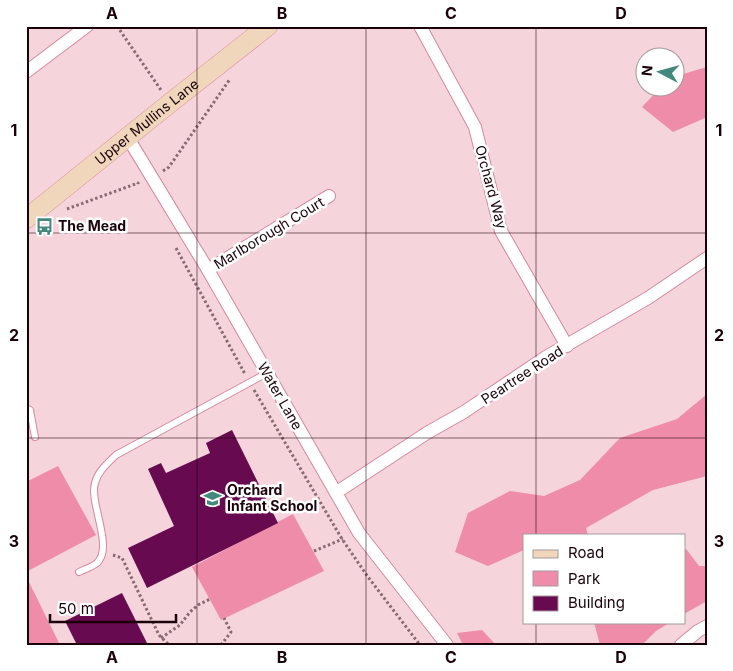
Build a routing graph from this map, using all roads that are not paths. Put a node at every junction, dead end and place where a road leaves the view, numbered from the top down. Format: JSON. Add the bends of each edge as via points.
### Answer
{"nodes":[{"id":1,"x":87,"y":26,"type":"edge"},
{"id":2,"x":268,"y":26,"type":"edge"},
{"id":3,"x":420,"y":26,"type":"edge"},
{"id":4,"x":26,"y":72,"type":"edge"},
{"id":5,"x":128,"y":138,"type":"junction"},
{"id":6,"x":329,"y":196,"type":"dead end"},
{"id":7,"x":26,"y":219,"type":"edge"},
{"id":8,"x":707,"y":258,"type":"edge"},
{"id":9,"x":208,"y":270,"type":"junction"},
{"id":10,"x":567,"y":346,"type":"junction"},
{"id":11,"x":267,"y":373,"type":"junction"},
{"id":12,"x":26,"y":408,"type":"edge"},
{"id":13,"x":35,"y":437,"type":"dead end"},
{"id":14,"x":336,"y":492,"type":"junction"},
{"id":15,"x":79,"y":572,"type":"dead end"},
{"id":16,"x":707,"y":626,"type":"edge"},
{"id":17,"x":447,"y":645,"type":"edge"},
{"id":18,"x":681,"y":645,"type":"edge"}],
"edges":[{"from":1,"to":4,"type":"street"},
{"from":2,"to":5,"type":"street","name":"Upper Mullins Lane"},
{"from":3,"to":10,"type":"street","name":"Orchard Way","via":[[475,128],[501,231]]},
{"from":5,"to":7,"type":"street","name":"Upper Mullins Lane"},
{"from":5,"to":9,"type":"street","name":"Water Lane"},
{"from":6,"to":9,"type":"street","name":"Marlborough Court"},
{"from":8,"to":10,"type":"street","name":"Peartree Road"},
{"from":9,"to":11,"type":"street","name":"Water Lane"},
{"from":10,"to":14,"type":"street","name":"Peartree Road"},
{"from":11,"to":14,"type":"street","name":"Water Lane"},
{"from":11,"to":15,"type":"lane","via":[[116,455],[102,469],[94,491],[102,552],[98,562]]},
{"from":12,"to":13,"type":"lane","via":[[32,413]]},
{"from":14,"to":17,"type":"street","name":"Water Lane","via":[[359,532]]},
{"from":16,"to":18,"type":"street"}]}
